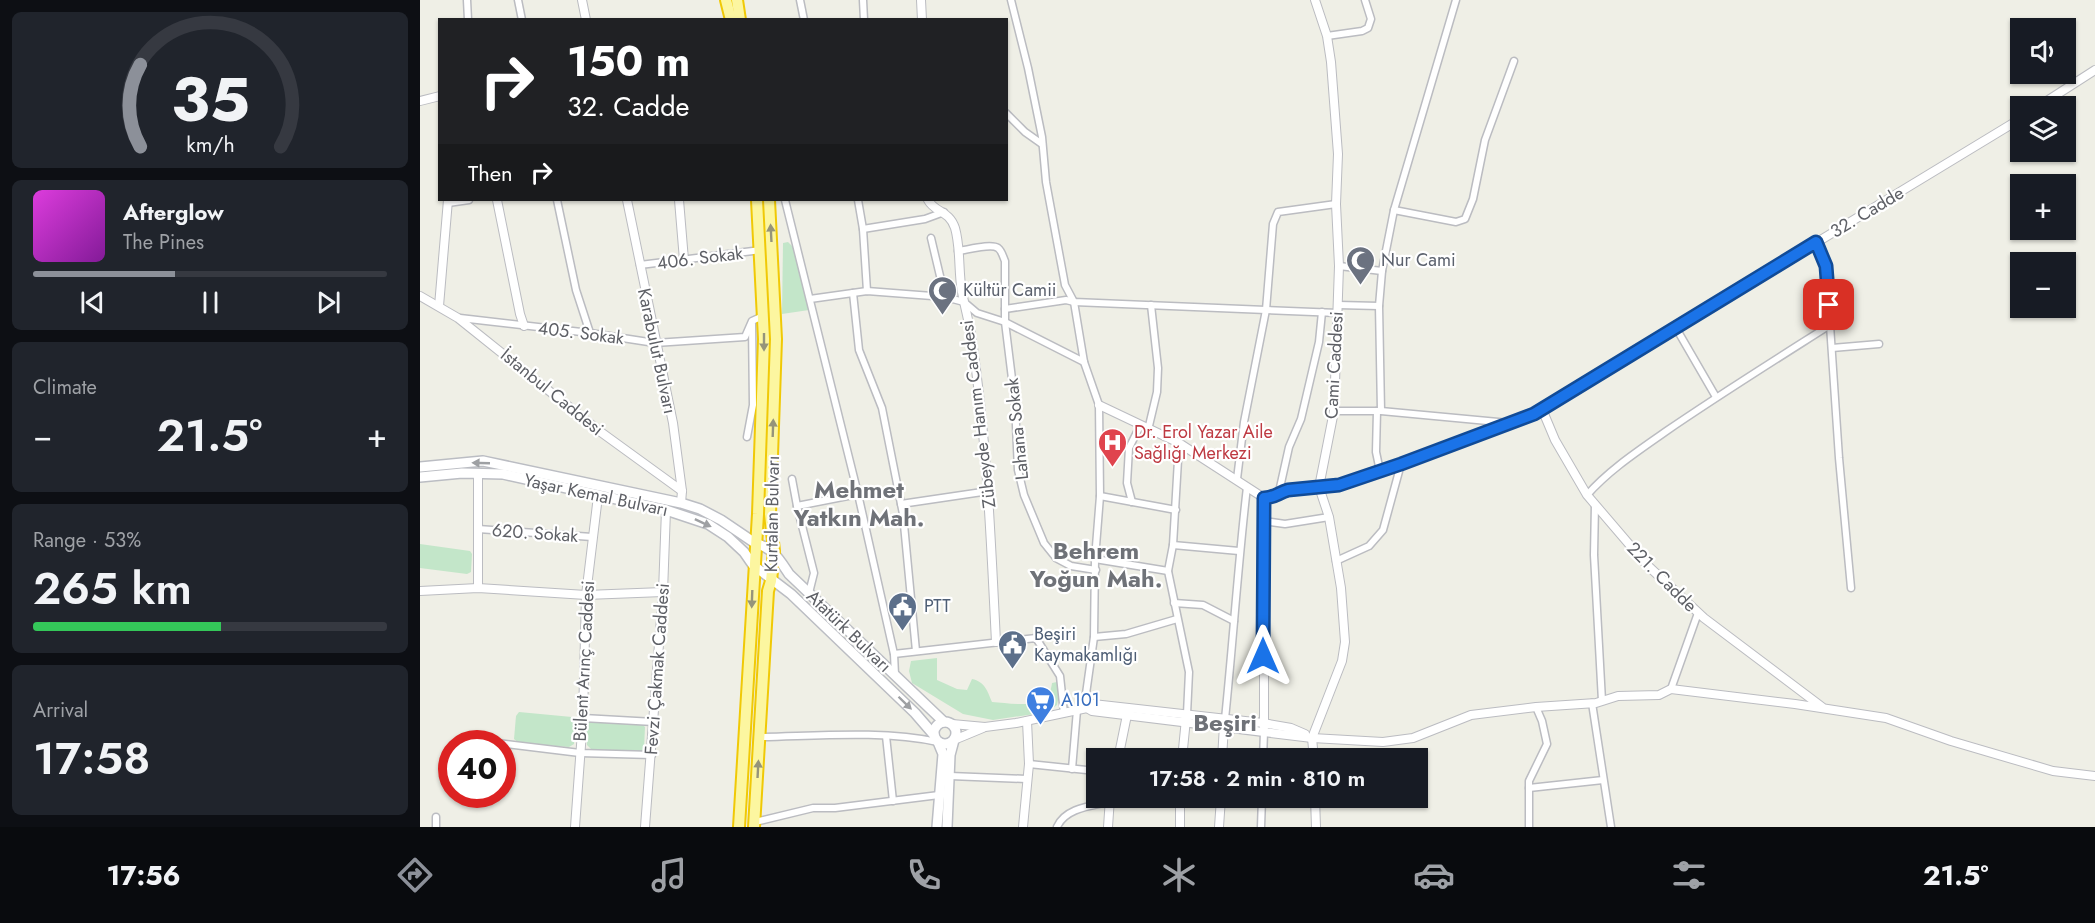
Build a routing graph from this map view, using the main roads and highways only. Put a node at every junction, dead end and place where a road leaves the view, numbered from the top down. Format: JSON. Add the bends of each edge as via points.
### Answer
{"nodes":[{"id":1,"x":726,"y":0,"type":"edge"},
{"id":2,"x":737,"y":0,"type":"edge"},
{"id":3,"x":730,"y":18,"type":"edge"},
{"id":4,"x":740,"y":18,"type":"edge"},
{"id":5,"x":757,"y":201,"type":"edge"},
{"id":6,"x":769,"y":201,"type":"edge"},
{"id":7,"x":420,"y":467,"type":"edge"},
{"id":8,"x":420,"y":477,"type":"edge"},
{"id":9,"x":755,"y":543,"type":"junction"},
{"id":10,"x":774,"y":551,"type":"junction"},
{"id":11,"x":753,"y":565,"type":"junction"},
{"id":12,"x":771,"y":580,"type":"junction"},
{"id":13,"x":948,"y":723,"type":"junction"},
{"id":14,"x":936,"y":738,"type":"junction"},
{"id":15,"x":954,"y":740,"type":"junction"},
{"id":16,"x":754,"y":824,"type":"edge"},
{"id":17,"x":739,"y":827,"type":"edge"},
{"id":18,"x":937,"y":827,"type":"edge"},
{"id":19,"x":947,"y":827,"type":"edge"}],
"edges":[{"from":1,"to":3,"type":"highway"},
{"from":2,"to":4,"type":"highway"},
{"from":5,"to":9,"type":"highway","name":"Kurtalan Bulvarı","one_way":true,"via":[[764,339]]},
{"from":10,"to":6,"type":"highway","name":"Kurtalan Bulvarı","one_way":true,"via":[[770,514],[777,339]]},
{"from":9,"to":7,"type":"main road","name":"Yaşar Kemal Bulvarı","one_way":true,"via":[[721,520],[681,503],[483,461]]},
{"from":8,"to":11,"type":"main road","name":"Yaşar Kemal Bulvarı","one_way":true,"via":[[503,474],[666,510],[708,524],[728,537]]},
{"from":9,"to":10,"type":"main road"},
{"from":9,"to":11,"type":"highway","name":"Kurtalan Bulvarı"},
{"from":10,"to":12,"type":"highway","name":"Kurtalan Bulvarı"},
{"from":10,"to":13,"type":"main road","name":"Atatürk Bulvarı","via":[[789,574]]},
{"from":11,"to":12,"type":"main road","name":"Atatürk Bulvarı"},
{"from":11,"to":17,"type":"highway","name":"Kurtalan Bulvarı","one_way":true},
{"from":12,"to":14,"type":"main road","name":"Atatürk Bulvarı","one_way":true,"via":[[791,594],[915,712]]},
{"from":16,"to":12,"type":"highway","name":"Kurtalan Bulvarı","one_way":true},
{"from":13,"to":14,"type":"main road","via":[[937,725]]},
{"from":13,"to":15,"type":"main road","via":[[956,734]]},
{"from":14,"to":15,"type":"main road","via":[[945,745]]},
{"from":14,"to":18,"type":"main road","via":[[943,754]]},
{"from":15,"to":19,"type":"main road"}]}
